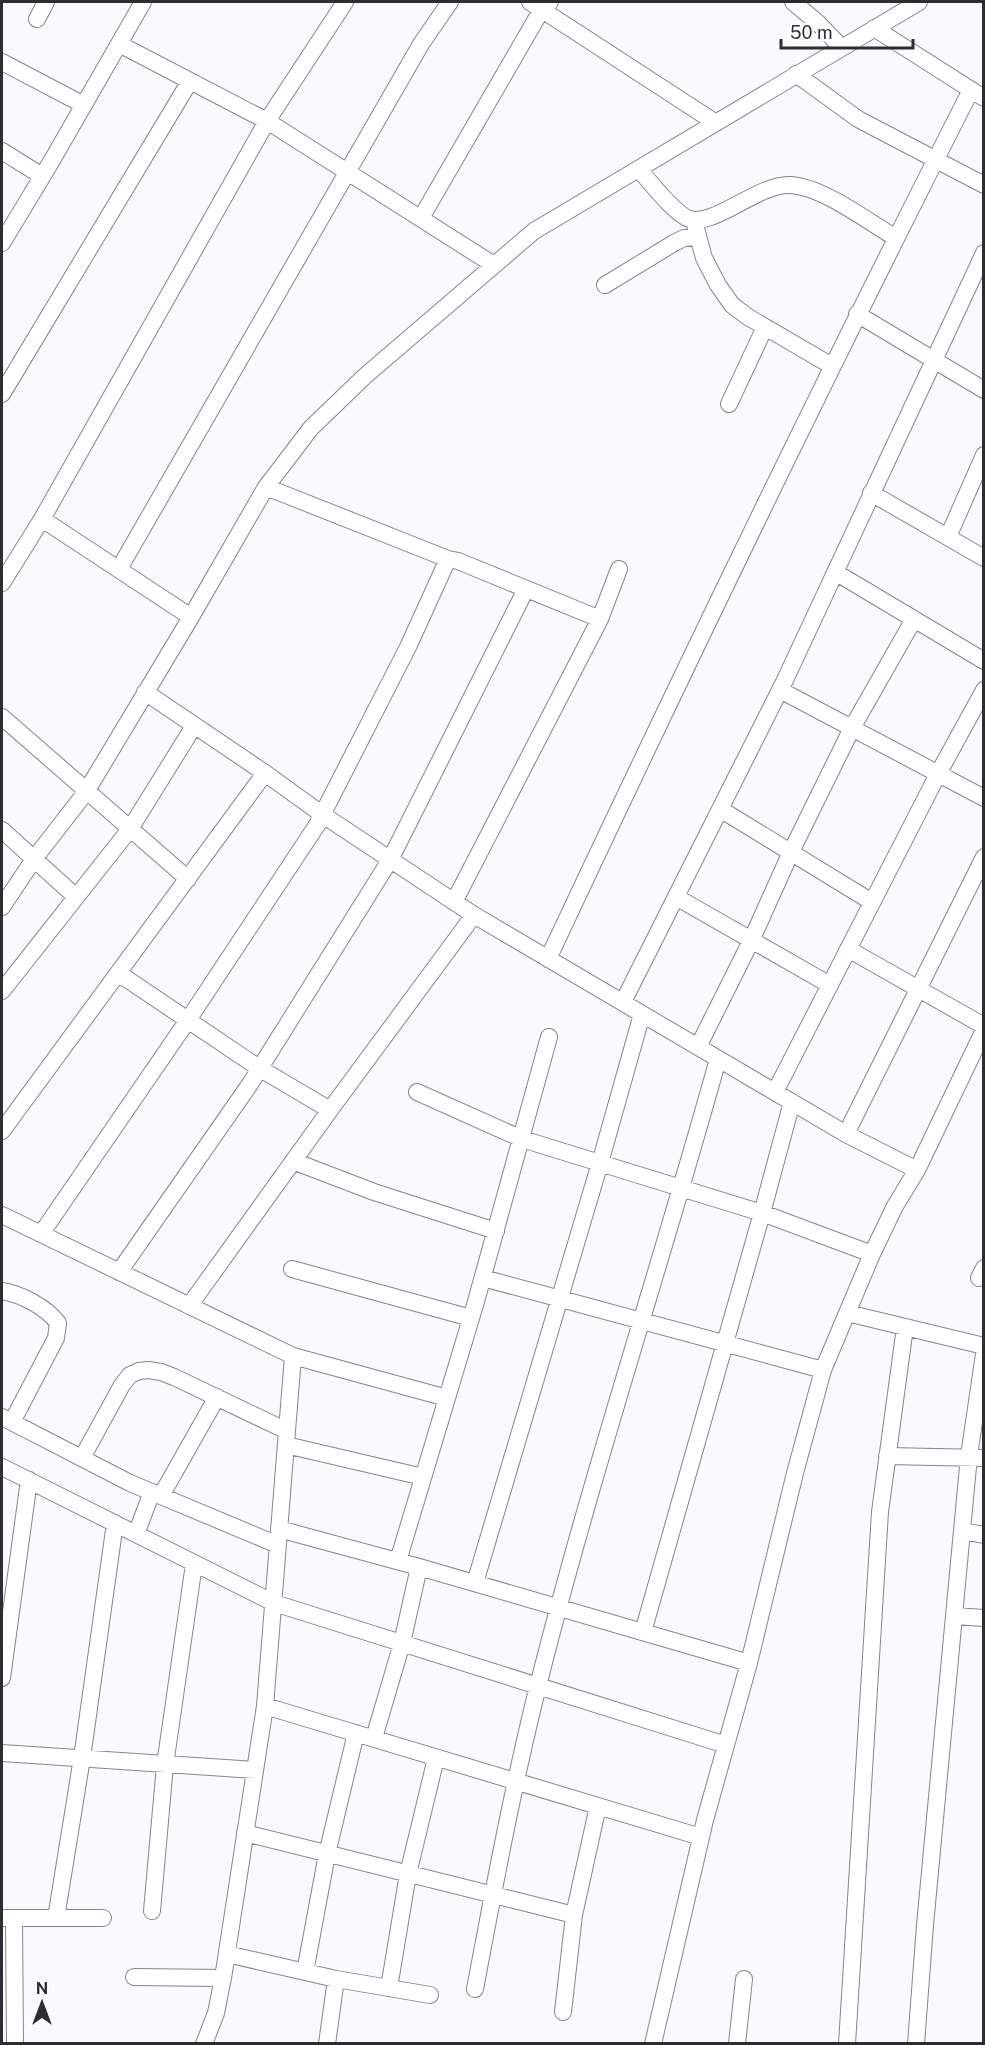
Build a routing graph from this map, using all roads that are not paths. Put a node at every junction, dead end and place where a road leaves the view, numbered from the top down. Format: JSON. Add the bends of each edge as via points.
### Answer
{"nodes":[{"id":1,"x":46,"y":2,"type":"edge"},
{"id":2,"x":143,"y":2,"type":"edge"},
{"id":3,"x":345,"y":2,"type":"edge"},
{"id":4,"x":450,"y":2,"type":"edge"},
{"id":5,"x":793,"y":2,"type":"edge"},
{"id":6,"x":919,"y":2,"type":"edge"},
{"id":7,"x":540,"y":4,"type":"edge"},
{"id":8,"x":37,"y":19,"type":"dead end"},
{"id":9,"x":874,"y":28,"type":"junction"},
{"id":10,"x":118,"y":44,"type":"junction"},
{"id":11,"x":841,"y":47,"type":"junction"},
{"id":12,"x":3,"y":66,"type":"edge"},
{"id":13,"x":796,"y":74,"type":"junction"},
{"id":14,"x":190,"y":81,"type":"junction"},
{"id":15,"x":977,"y":94,"type":"edge"},
{"id":16,"x":84,"y":105,"type":"junction"},
{"id":17,"x":267,"y":121,"type":"junction"},
{"id":18,"x":716,"y":123,"type":"junction"},
{"id":19,"x":2,"y":151,"type":"edge"},
{"id":20,"x":935,"y":161,"type":"junction"},
{"id":21,"x":638,"y":169,"type":"junction"},
{"id":22,"x":348,"y":171,"type":"junction"},
{"id":23,"x":42,"y":176,"type":"junction"},
{"id":24,"x":984,"y":184,"type":"edge"},
{"id":25,"x":421,"y":218,"type":"junction"},
{"id":26,"x":696,"y":229,"type":"junction"},
{"id":27,"x":896,"y":238,"type":"junction"},
{"id":28,"x":2,"y":243,"type":"edge"},
{"id":29,"x":984,"y":253,"type":"edge"},
{"id":30,"x":494,"y":265,"type":"junction"},
{"id":31,"x":605,"y":285,"type":"dead end"},
{"id":32,"x":857,"y":315,"type":"junction"},
{"id":33,"x":765,"y":327,"type":"junction"},
{"id":34,"x":933,"y":360,"type":"junction"},
{"id":35,"x":831,"y":366,"type":"junction"},
{"id":36,"x":984,"y":390,"type":"edge"},
{"id":37,"x":2,"y":394,"type":"edge"},
{"id":38,"x":729,"y":404,"type":"dead end"},
{"id":39,"x":984,"y":455,"type":"edge"},
{"id":40,"x":266,"y":487,"type":"junction"},
{"id":41,"x":871,"y":493,"type":"junction"},
{"id":42,"x":42,"y":519,"type":"junction"},
{"id":43,"x":948,"y":537,"type":"junction"},
{"id":44,"x":984,"y":558,"type":"edge"},
{"id":45,"x":448,"y":559,"type":"junction"},
{"id":46,"x":119,"y":569,"type":"junction"},
{"id":47,"x":620,"y":569,"type":"dead end"},
{"id":48,"x":835,"y":572,"type":"junction"},
{"id":49,"x":2,"y":583,"type":"edge"},
{"id":50,"x":526,"y":589,"type":"junction"},
{"id":51,"x":191,"y":616,"type":"junction"},
{"id":52,"x":600,"y":619,"type":"junction"},
{"id":53,"x":914,"y":620,"type":"junction"},
{"id":54,"x":984,"y":661,"type":"edge"},
{"id":55,"x":780,"y":690,"type":"junction"},
{"id":56,"x":984,"y":690,"type":"edge"},
{"id":57,"x":145,"y":692,"type":"junction"},
{"id":58,"x":2,"y":717,"type":"edge"},
{"id":59,"x":194,"y":726,"type":"junction"},
{"id":60,"x":852,"y":728,"type":"junction"},
{"id":61,"x":265,"y":773,"type":"junction"},
{"id":62,"x":938,"y":774,"type":"junction"},
{"id":63,"x":86,"y":792,"type":"junction"},
{"id":64,"x":984,"y":798,"type":"edge"},
{"id":65,"x":720,"y":809,"type":"junction"},
{"id":66,"x":323,"y":815,"type":"junction"},
{"id":67,"x":130,"y":829,"type":"junction"},
{"id":68,"x":2,"y":830,"type":"edge"},
{"id":69,"x":791,"y":852,"type":"junction"},
{"id":70,"x":984,"y":857,"type":"edge"},
{"id":71,"x":34,"y":859,"type":"junction"},
{"id":72,"x":390,"y":860,"type":"junction"},
{"id":73,"x":188,"y":879,"type":"junction"},
{"id":74,"x":76,"y":897,"type":"junction"},
{"id":75,"x":676,"y":897,"type":"junction"},
{"id":76,"x":454,"y":902,"type":"junction"},
{"id":77,"x":872,"y":902,"type":"junction"},
{"id":78,"x":2,"y":906,"type":"edge"},
{"id":79,"x":474,"y":915,"type":"junction"},
{"id":80,"x":751,"y":941,"type":"junction"},
{"id":81,"x":848,"y":949,"type":"junction"},
{"id":82,"x":548,"y":958,"type":"junction"},
{"id":83,"x":118,"y":973,"type":"junction"},
{"id":84,"x":830,"y":985,"type":"junction"},
{"id":85,"x":918,"y":988,"type":"junction"},
{"id":86,"x":2,"y":991,"type":"edge"},
{"id":87,"x":623,"y":1002,"type":"junction"},
{"id":88,"x":642,"y":1014,"type":"junction"},
{"id":89,"x":188,"y":1020,"type":"junction"},
{"id":90,"x":984,"y":1028,"type":"edge"},
{"id":91,"x":549,"y":1038,"type":"dead end"},
{"id":92,"x":698,"y":1047,"type":"junction"},
{"id":93,"x":718,"y":1059,"type":"junction"},
{"id":94,"x":259,"y":1068,"type":"junction"},
{"id":95,"x":417,"y":1092,"type":"dead end"},
{"id":96,"x":775,"y":1092,"type":"junction"},
{"id":97,"x":792,"y":1102,"type":"junction"},
{"id":98,"x":330,"y":1110,"type":"junction"},
{"id":99,"x":2,"y":1131,"type":"edge"},
{"id":100,"x":846,"y":1134,"type":"junction"},
{"id":101,"x":522,"y":1139,"type":"junction"},
{"id":102,"x":293,"y":1161,"type":"junction"},
{"id":103,"x":600,"y":1163,"type":"junction"},
{"id":104,"x":917,"y":1170,"type":"junction"},
{"id":105,"x":682,"y":1188,"type":"junction"},
{"id":106,"x":762,"y":1213,"type":"junction"},
{"id":107,"x":2,"y":1215,"type":"edge"},
{"id":108,"x":496,"y":1231,"type":"junction"},
{"id":109,"x":41,"y":1234,"type":"junction"},
{"id":110,"x":872,"y":1254,"type":"junction"},
{"id":111,"x":292,"y":1269,"type":"dead end"},
{"id":112,"x":118,"y":1272,"type":"junction"},
{"id":113,"x":483,"y":1278,"type":"junction"},
{"id":114,"x":2,"y":1292,"type":"edge"},
{"id":115,"x":559,"y":1299,"type":"junction"},
{"id":116,"x":189,"y":1306,"type":"junction"},
{"id":117,"x":847,"y":1312,"type":"junction"},
{"id":118,"x":471,"y":1318,"type":"junction"},
{"id":119,"x":641,"y":1321,"type":"junction"},
{"id":120,"x":905,"y":1327,"type":"junction"},
{"id":121,"x":726,"y":1344,"type":"junction"},
{"id":122,"x":984,"y":1346,"type":"edge"},
{"id":123,"x":984,"y":1354,"type":"edge"},
{"id":124,"x":293,"y":1356,"type":"junction"},
{"id":125,"x":823,"y":1370,"type":"junction"},
{"id":126,"x":217,"y":1397,"type":"junction"},
{"id":127,"x":447,"y":1398,"type":"junction"},
{"id":128,"x":7,"y":1420,"type":"edge"},
{"id":129,"x":287,"y":1438,"type":"junction"},
{"id":130,"x":887,"y":1455,"type":"junction"},
{"id":131,"x":976,"y":1457,"type":"edge"},
{"id":132,"x":82,"y":1458,"type":"junction"},
{"id":133,"x":2,"y":1467,"type":"edge"},
{"id":134,"x":423,"y":1477,"type":"junction"},
{"id":135,"x":29,"y":1480,"type":"junction"},
{"id":136,"x":157,"y":1494,"type":"junction"},
{"id":137,"x":115,"y":1523,"type":"junction"},
{"id":138,"x":963,"y":1531,"type":"junction"},
{"id":139,"x":136,"y":1534,"type":"junction"},
{"id":140,"x":984,"y":1535,"type":"edge"},
{"id":141,"x":278,"y":1537,"type":"junction"},
{"id":142,"x":398,"y":1562,"type":"junction"},
{"id":143,"x":194,"y":1564,"type":"junction"},
{"id":144,"x":419,"y":1567,"type":"junction"},
{"id":145,"x":476,"y":1584,"type":"junction"},
{"id":146,"x":274,"y":1603,"type":"junction"},
{"id":147,"x":559,"y":1608,"type":"junction"},
{"id":148,"x":955,"y":1616,"type":"junction"},
{"id":149,"x":984,"y":1618,"type":"edge"},
{"id":150,"x":643,"y":1632,"type":"junction"},
{"id":151,"x":402,"y":1643,"type":"junction"},
{"id":152,"x":749,"y":1663,"type":"junction"},
{"id":153,"x":2,"y":1678,"type":"edge"},
{"id":154,"x":538,"y":1686,"type":"junction"},
{"id":155,"x":265,"y":1706,"type":"junction"},
{"id":156,"x":356,"y":1733,"type":"junction"},
{"id":157,"x":374,"y":1738,"type":"junction"},
{"id":158,"x":726,"y":1745,"type":"junction"},
{"id":159,"x":2,"y":1753,"type":"edge"},
{"id":160,"x":82,"y":1758,"type":"junction"},
{"id":161,"x":436,"y":1758,"type":"junction"},
{"id":162,"x":165,"y":1765,"type":"junction"},
{"id":163,"x":255,"y":1770,"type":"junction"},
{"id":164,"x":515,"y":1781,"type":"junction"},
{"id":165,"x":598,"y":1806,"type":"junction"},
{"id":166,"x":245,"y":1833,"type":"junction"},
{"id":167,"x":701,"y":1837,"type":"junction"},
{"id":168,"x":327,"y":1854,"type":"junction"},
{"id":169,"x":408,"y":1874,"type":"junction"},
{"id":170,"x":492,"y":1895,"type":"junction"},
{"id":171,"x":152,"y":1911,"type":"dead end"},
{"id":172,"x":574,"y":1916,"type":"junction"},
{"id":173,"x":56,"y":1918,"type":"junction"},
{"id":174,"x":103,"y":1918,"type":"dead end"},
{"id":175,"x":8,"y":1919,"type":"edge"},
{"id":176,"x":227,"y":1954,"type":"junction"},
{"id":177,"x":305,"y":1972,"type":"junction"},
{"id":178,"x":134,"y":1977,"type":"dead end"},
{"id":179,"x":223,"y":1978,"type":"junction"},
{"id":180,"x":744,"y":1979,"type":"dead end"},
{"id":181,"x":336,"y":1980,"type":"junction"},
{"id":182,"x":389,"y":1988,"type":"junction"},
{"id":183,"x":475,"y":1989,"type":"dead end"},
{"id":184,"x":430,"y":1995,"type":"dead end"},
{"id":185,"x":563,"y":2012,"type":"dead end"},
{"id":186,"x":15,"y":2043,"type":"edge"},
{"id":187,"x":204,"y":2043,"type":"edge"},
{"id":188,"x":327,"y":2043,"type":"edge"},
{"id":189,"x":653,"y":2043,"type":"edge"},
{"id":190,"x":737,"y":2043,"type":"edge"},
{"id":191,"x":847,"y":2043,"type":"edge"},
{"id":192,"x":916,"y":2043,"type":"edge"}],
"edges":[{"from":1,"to":8,"type":"street"},
{"from":2,"to":10,"type":"street"},
{"from":3,"to":17,"type":"street"},
{"from":4,"to":22,"type":"street","via":[[421,44]]},
{"from":5,"to":11,"type":"street"},
{"from":6,"to":9,"type":"street"},
{"from":7,"to":18,"type":"street"},
{"from":7,"to":25,"type":"street"},
{"from":9,"to":11,"type":"street"},
{"from":9,"to":15,"type":"street"},
{"from":10,"to":14,"type":"street"},
{"from":10,"to":16,"type":"street"},
{"from":11,"to":13,"type":"street"},
{"from":12,"to":16,"type":"street"},
{"from":13,"to":18,"type":"street"},
{"from":13,"to":20,"type":"street","via":[[858,119]]},
{"from":14,"to":17,"type":"street"},
{"from":14,"to":37,"type":"street"},
{"from":15,"to":20,"type":"street"},
{"from":16,"to":23,"type":"street"},
{"from":17,"to":22,"type":"street"},
{"from":17,"to":42,"type":"street"},
{"from":18,"to":21,"type":"street"},
{"from":19,"to":23,"type":"street"},
{"from":20,"to":24,"type":"street"},
{"from":20,"to":27,"type":"street"},
{"from":21,"to":26,"type":"street"},
{"from":21,"to":30,"type":"street","via":[[534,231]]},
{"from":22,"to":25,"type":"street"},
{"from":22,"to":46,"type":"street"},
{"from":23,"to":28,"type":"street"},
{"from":25,"to":30,"type":"street"},
{"from":26,"to":27,"type":"street","via":[[705,220],[758,192],[789,185],[812,189]]},
{"from":26,"to":31,"type":"street"},
{"from":26,"to":33,"type":"street","via":[[709,267],[732,305]]},
{"from":27,"to":32,"type":"street"},
{"from":29,"to":34,"type":"street"},
{"from":30,"to":40,"type":"street","via":[[311,428]]},
{"from":32,"to":34,"type":"street"},
{"from":32,"to":35,"type":"street"},
{"from":33,"to":35,"type":"street"},
{"from":33,"to":38,"type":"street"},
{"from":34,"to":36,"type":"street"},
{"from":34,"to":41,"type":"street"},
{"from":35,"to":82,"type":"street"},
{"from":39,"to":43,"type":"street"},
{"from":40,"to":45,"type":"street"},
{"from":40,"to":51,"type":"street"},
{"from":41,"to":43,"type":"street"},
{"from":41,"to":48,"type":"street"},
{"from":42,"to":46,"type":"street"},
{"from":42,"to":49,"type":"street"},
{"from":43,"to":44,"type":"street"},
{"from":45,"to":50,"type":"street"},
{"from":45,"to":66,"type":"street"},
{"from":46,"to":51,"type":"street"},
{"from":47,"to":52,"type":"street"},
{"from":48,"to":53,"type":"street"},
{"from":48,"to":55,"type":"street"},
{"from":50,"to":52,"type":"street"},
{"from":50,"to":72,"type":"street"},
{"from":51,"to":57,"type":"street"},
{"from":52,"to":76,"type":"street"},
{"from":53,"to":54,"type":"street"},
{"from":53,"to":60,"type":"street"},
{"from":55,"to":60,"type":"street"},
{"from":55,"to":65,"type":"street"},
{"from":56,"to":62,"type":"street"},
{"from":57,"to":59,"type":"street"},
{"from":57,"to":63,"type":"street"},
{"from":58,"to":63,"type":"street"},
{"from":59,"to":61,"type":"street"},
{"from":59,"to":67,"type":"street"},
{"from":60,"to":62,"type":"street"},
{"from":60,"to":69,"type":"street"},
{"from":61,"to":66,"type":"street"},
{"from":61,"to":73,"type":"street"},
{"from":62,"to":64,"type":"street"},
{"from":62,"to":77,"type":"street"},
{"from":63,"to":67,"type":"street"},
{"from":63,"to":71,"type":"street"},
{"from":65,"to":69,"type":"street"},
{"from":65,"to":75,"type":"street"},
{"from":66,"to":72,"type":"street"},
{"from":66,"to":89,"type":"street"},
{"from":67,"to":73,"type":"street"},
{"from":67,"to":74,"type":"street"},
{"from":68,"to":71,"type":"street"},
{"from":69,"to":77,"type":"street"},
{"from":69,"to":80,"type":"street"},
{"from":70,"to":85,"type":"street"},
{"from":71,"to":74,"type":"street"},
{"from":71,"to":78,"type":"street"},
{"from":72,"to":76,"type":"street"},
{"from":72,"to":94,"type":"street"},
{"from":73,"to":83,"type":"street"},
{"from":74,"to":86,"type":"street"},
{"from":75,"to":80,"type":"street"},
{"from":75,"to":87,"type":"street"},
{"from":76,"to":79,"type":"street"},
{"from":77,"to":81,"type":"street"},
{"from":79,"to":82,"type":"street"},
{"from":79,"to":98,"type":"street"},
{"from":80,"to":84,"type":"street"},
{"from":80,"to":92,"type":"street"},
{"from":81,"to":84,"type":"street"},
{"from":81,"to":85,"type":"street"},
{"from":82,"to":87,"type":"street"},
{"from":83,"to":89,"type":"street"},
{"from":83,"to":99,"type":"street"},
{"from":84,"to":96,"type":"street"},
{"from":85,"to":90,"type":"street"},
{"from":85,"to":100,"type":"street"},
{"from":87,"to":88,"type":"street"},
{"from":88,"to":92,"type":"street"},
{"from":88,"to":103,"type":"street"},
{"from":89,"to":94,"type":"street"},
{"from":89,"to":109,"type":"street"},
{"from":90,"to":104,"type":"street"},
{"from":91,"to":101,"type":"street"},
{"from":92,"to":93,"type":"street"},
{"from":93,"to":96,"type":"street"},
{"from":93,"to":105,"type":"street"},
{"from":94,"to":98,"type":"street"},
{"from":94,"to":112,"type":"street"},
{"from":95,"to":101,"type":"street"},
{"from":96,"to":97,"type":"street"},
{"from":97,"to":100,"type":"street"},
{"from":97,"to":106,"type":"street"},
{"from":98,"to":102,"type":"street"},
{"from":100,"to":104,"type":"street"},
{"from":101,"to":103,"type":"street"},
{"from":101,"to":108,"type":"street"},
{"from":102,"to":108,"type":"street"},
{"from":102,"to":116,"type":"street"},
{"from":103,"to":105,"type":"street"},
{"from":103,"to":115,"type":"street"},
{"from":104,"to":110,"type":"street"},
{"from":105,"to":106,"type":"street"},
{"from":105,"to":119,"type":"street"},
{"from":106,"to":110,"type":"street"},
{"from":106,"to":121,"type":"street"},
{"from":107,"to":109,"type":"street"},
{"from":108,"to":113,"type":"street"},
{"from":109,"to":112,"type":"street"},
{"from":110,"to":117,"type":"street"},
{"from":111,"to":118,"type":"street"},
{"from":112,"to":116,"type":"street"},
{"from":113,"to":115,"type":"street"},
{"from":113,"to":118,"type":"street"},
{"from":114,"to":128,"type":"street","via":[[37,1305],[58,1323],[53,1344]]},
{"from":115,"to":119,"type":"street"},
{"from":115,"to":145,"type":"street"},
{"from":116,"to":124,"type":"street"},
{"from":117,"to":120,"type":"street"},
{"from":117,"to":125,"type":"street"},
{"from":118,"to":127,"type":"street"},
{"from":119,"to":121,"type":"street"},
{"from":119,"to":147,"type":"street"},
{"from":120,"to":122,"type":"street"},
{"from":120,"to":130,"type":"street"},
{"from":121,"to":125,"type":"street"},
{"from":121,"to":150,"type":"street"},
{"from":123,"to":131,"type":"street"},
{"from":124,"to":127,"type":"street"},
{"from":124,"to":129,"type":"street"},
{"from":125,"to":152,"type":"street"},
{"from":126,"to":129,"type":"street"},
{"from":126,"to":132,"type":"street","via":[[148,1370],[130,1375]]},
{"from":126,"to":136,"type":"street"},
{"from":127,"to":134,"type":"street"},
{"from":128,"to":132,"type":"street"},
{"from":129,"to":134,"type":"street"},
{"from":129,"to":141,"type":"street"},
{"from":130,"to":131,"type":"street"},
{"from":130,"to":191,"type":"street","via":[[880,1512]]},
{"from":131,"to":138,"type":"street"},
{"from":132,"to":136,"type":"street"},
{"from":133,"to":135,"type":"street"},
{"from":134,"to":142,"type":"street"},
{"from":135,"to":137,"type":"street"},
{"from":135,"to":153,"type":"street"},
{"from":136,"to":139,"type":"street"},
{"from":136,"to":141,"type":"street"},
{"from":137,"to":139,"type":"street"},
{"from":137,"to":160,"type":"street"},
{"from":138,"to":140,"type":"street"},
{"from":138,"to":148,"type":"street"},
{"from":139,"to":143,"type":"street"},
{"from":141,"to":142,"type":"street"},
{"from":141,"to":146,"type":"street"},
{"from":142,"to":144,"type":"street"},
{"from":143,"to":146,"type":"street"},
{"from":143,"to":162,"type":"street"},
{"from":144,"to":145,"type":"street"},
{"from":144,"to":151,"type":"street"},
{"from":145,"to":147,"type":"street"},
{"from":146,"to":151,"type":"street"},
{"from":146,"to":155,"type":"street"},
{"from":147,"to":150,"type":"street"},
{"from":147,"to":154,"type":"street"},
{"from":148,"to":149,"type":"street"},
{"from":148,"to":192,"type":"street"},
{"from":150,"to":152,"type":"street"},
{"from":151,"to":154,"type":"street"},
{"from":151,"to":157,"type":"street"},
{"from":152,"to":158,"type":"street"},
{"from":154,"to":158,"type":"street"},
{"from":154,"to":164,"type":"street"},
{"from":155,"to":156,"type":"street"},
{"from":155,"to":163,"type":"street"},
{"from":156,"to":157,"type":"street"},
{"from":156,"to":168,"type":"street"},
{"from":157,"to":161,"type":"street"},
{"from":158,"to":167,"type":"street"},
{"from":159,"to":160,"type":"street"},
{"from":160,"to":162,"type":"street"},
{"from":160,"to":173,"type":"street"},
{"from":161,"to":164,"type":"street"},
{"from":161,"to":169,"type":"street"},
{"from":162,"to":163,"type":"street"},
{"from":162,"to":171,"type":"street"},
{"from":163,"to":166,"type":"street"},
{"from":164,"to":165,"type":"street"},
{"from":164,"to":170,"type":"street"},
{"from":165,"to":167,"type":"street"},
{"from":165,"to":172,"type":"street"},
{"from":166,"to":168,"type":"street"},
{"from":166,"to":176,"type":"street"},
{"from":167,"to":189,"type":"street"},
{"from":168,"to":169,"type":"street"},
{"from":168,"to":177,"type":"street"},
{"from":169,"to":170,"type":"street"},
{"from":169,"to":182,"type":"street"},
{"from":170,"to":172,"type":"street"},
{"from":170,"to":183,"type":"street"},
{"from":172,"to":185,"type":"street"},
{"from":173,"to":174,"type":"street"},
{"from":173,"to":175,"type":"street"},
{"from":175,"to":186,"type":"street"},
{"from":176,"to":177,"type":"street"},
{"from":176,"to":179,"type":"street"},
{"from":177,"to":181,"type":"street"},
{"from":178,"to":179,"type":"street"},
{"from":179,"to":187,"type":"street","via":[[216,2013]]},
{"from":180,"to":190,"type":"street"},
{"from":181,"to":182,"type":"street"},
{"from":181,"to":188,"type":"street"},
{"from":182,"to":184,"type":"street"}]}
